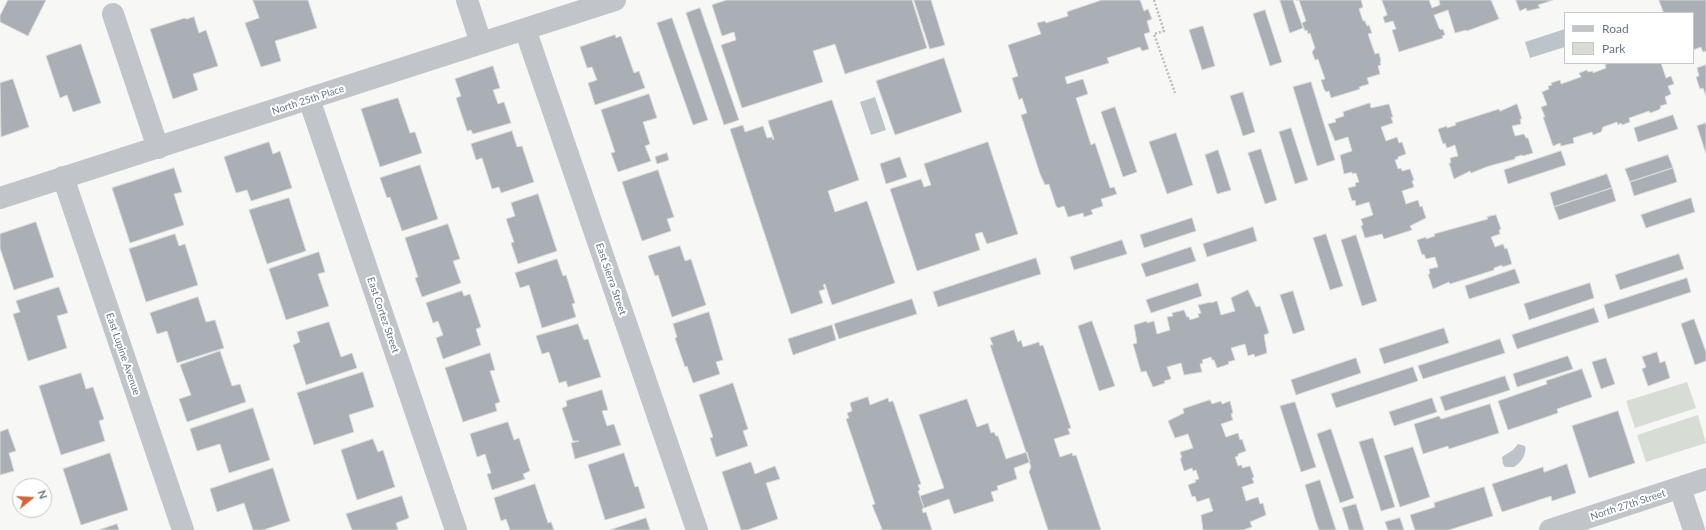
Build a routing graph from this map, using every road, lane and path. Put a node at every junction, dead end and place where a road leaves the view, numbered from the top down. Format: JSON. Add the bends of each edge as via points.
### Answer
{"nodes":[{"id":1,"x":467,"y":0,"type":"edge"},
{"id":2,"x":615,"y":0,"type":"edge"},
{"id":3,"x":1154,"y":0,"type":"edge"},
{"id":4,"x":113,"y":14,"type":"dead end"},
{"id":5,"x":525,"y":29,"type":"junction"},
{"id":6,"x":481,"y":43,"type":"junction"},
{"id":7,"x":1175,"y":93,"type":"dead end"},
{"id":8,"x":309,"y":99,"type":"junction"},
{"id":9,"x":158,"y":148,"type":"junction"},
{"id":10,"x":63,"y":178,"type":"junction"},
{"id":11,"x":0,"y":198,"type":"edge"},
{"id":12,"x":1706,"y":479,"type":"edge"},
{"id":13,"x":1680,"y":488,"type":"junction"},
{"id":14,"x":183,"y":530,"type":"edge"},
{"id":15,"x":456,"y":530,"type":"edge"},
{"id":16,"x":696,"y":530,"type":"edge"},
{"id":17,"x":1550,"y":530,"type":"edge"},
{"id":18,"x":1694,"y":530,"type":"edge"}],
"edges":[{"from":1,"to":6,"type":"street"},
{"from":2,"to":5,"type":"street","name":"North 25th Place"},
{"from":3,"to":7,"type":"path","via":[[1164,31],[1154,34]]},
{"from":4,"to":9,"type":"street"},
{"from":5,"to":6,"type":"street","name":"North 25th Place"},
{"from":5,"to":16,"type":"street","name":"East Sierra Street"},
{"from":6,"to":8,"type":"street","name":"North 25th Place"},
{"from":8,"to":9,"type":"street","name":"North 25th Place"},
{"from":8,"to":15,"type":"street","name":"East Cortez Street"},
{"from":9,"to":10,"type":"street","name":"North 25th Place"},
{"from":10,"to":11,"type":"street","name":"North 25th Place"},
{"from":10,"to":14,"type":"street","name":"East Lupine Avenue"},
{"from":12,"to":13,"type":"street","name":"North 27th Street"},
{"from":13,"to":17,"type":"street","name":"North 27th Street"},
{"from":13,"to":18,"type":"street"}]}
